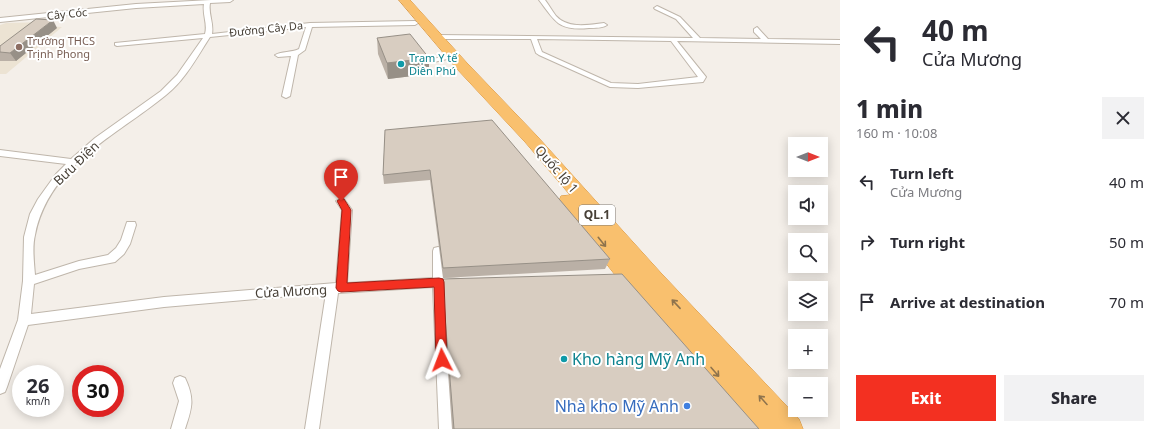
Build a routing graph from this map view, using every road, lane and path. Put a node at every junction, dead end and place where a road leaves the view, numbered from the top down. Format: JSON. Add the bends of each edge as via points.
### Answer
{"nodes":[{"id":1,"x":230,"y":0,"type":"edge"},
{"id":2,"x":395,"y":0,"type":"edge"},
{"id":3,"x":404,"y":0,"type":"edge"},
{"id":4,"x":542,"y":0,"type":"edge"},
{"id":5,"x":207,"y":2,"type":"junction"},
{"id":6,"x":657,"y":8,"type":"dead end"},
{"id":7,"x":0,"y":20,"type":"edge"},
{"id":8,"x":415,"y":23,"type":"junction"},
{"id":9,"x":310,"y":25,"type":"junction"},
{"id":10,"x":604,"y":25,"type":"dead end"},
{"id":11,"x":756,"y":29,"type":"dead end"},
{"id":12,"x":208,"y":36,"type":"junction"},
{"id":13,"x":437,"y":37,"type":"junction"},
{"id":14,"x":533,"y":37,"type":"junction"},
{"id":15,"x":673,"y":40,"type":"junction"},
{"id":16,"x":698,"y":40,"type":"junction"},
{"id":17,"x":767,"y":41,"type":"junction"},
{"id":18,"x":840,"y":42,"type":"edge"},
{"id":19,"x":117,"y":44,"type":"dead end"},
{"id":20,"x":278,"y":54,"type":"dead end"},
{"id":21,"x":295,"y":54,"type":"junction"},
{"id":22,"x":445,"y":58,"type":"junction"},
{"id":23,"x":421,"y":63,"type":"edge"},
{"id":24,"x":286,"y":96,"type":"dead end"},
{"id":25,"x":0,"y":153,"type":"edge"},
{"id":26,"x":73,"y":162,"type":"junction"},
{"id":27,"x":341,"y":201,"type":"dead end"},
{"id":28,"x":131,"y":225,"type":"dead end"},
{"id":29,"x":438,"y":251,"type":"edge"},
{"id":30,"x":29,"y":280,"type":"junction"},
{"id":31,"x":439,"y":282,"type":"junction"},
{"id":32,"x":470,"y":282,"type":"edge"},
{"id":33,"x":337,"y":288,"type":"junction"},
{"id":34,"x":24,"y":320,"type":"junction"},
{"id":35,"x":180,"y":383,"type":"dead end"},
{"id":36,"x":0,"y":387,"type":"edge"},
{"id":37,"x":178,"y":429,"type":"edge"},
{"id":38,"x":312,"y":429,"type":"edge"},
{"id":39,"x":446,"y":429,"type":"edge"},
{"id":40,"x":765,"y":429,"type":"edge"},
{"id":41,"x":789,"y":429,"type":"edge"}],
"edges":[{"from":1,"to":5,"type":"street"},
{"from":2,"to":8,"type":"highway","name":"Quốc lộ 1","number":"QL.1"},
{"from":3,"to":13,"type":"highway","name":"Quốc lộ 1","number":"QL.1"},
{"from":4,"to":10,"type":"street","via":[[561,24]]},
{"from":5,"to":7,"type":"street","name":"Cây Cóc","via":[[136,6]]},
{"from":5,"to":12,"type":"street","via":[[210,27]]},
{"from":6,"to":16,"type":"street","via":[[678,18]]},
{"from":8,"to":9,"type":"street","name":"Đường Cây Da"},
{"from":8,"to":22,"type":"highway","name":"Quốc lộ 1","number":"QL.1"},
{"from":9,"to":12,"type":"street","name":"Đường Cây Da"},
{"from":9,"to":21,"type":"street","via":[[304,47]]},
{"from":11,"to":17,"type":"street"},
{"from":12,"to":19,"type":"street","name":"Đường Cây Da"},
{"from":12,"to":26,"type":"street","name":"Bưu Điện","via":[[172,86],[98,140]]},
{"from":13,"to":14,"type":"street"},
{"from":41,"to":13,"type":"highway","name":"Quốc lộ 1","number":"QL.1","one_way":true},
{"from":14,"to":15,"type":"street"},
{"from":14,"to":15,"type":"street","via":[[539,53],[610,85],[657,85],[700,80],[702,77]]},
{"from":15,"to":16,"type":"street"},
{"from":16,"to":17,"type":"street"},
{"from":17,"to":18,"type":"street"},
{"from":20,"to":21,"type":"street"},
{"from":21,"to":24,"type":"street"},
{"from":22,"to":23,"type":"street"},
{"from":22,"to":40,"type":"highway","name":"Quốc lộ 1","number":"QL.1","one_way":true,"via":[[553,181],[623,278],[644,291]]},
{"from":25,"to":26,"type":"street"},
{"from":26,"to":30,"type":"street","name":"Bưu Điện","via":[[50,187],[35,214],[29,237]]},
{"from":27,"to":33,"type":"street","via":[[346,210]]},
{"from":28,"to":30,"type":"street","via":[[126,241],[111,259],[79,265]]},
{"from":29,"to":31,"type":"street"},
{"from":30,"to":34,"type":"street","name":"Bưu Điện"},
{"from":31,"to":32,"type":"street","name":"Cửa Mương"},
{"from":31,"to":33,"type":"street","name":"Cửa Mương"},
{"from":31,"to":39,"type":"street"},
{"from":33,"to":34,"type":"street","name":"Cửa Mương","via":[[228,295],[102,308]]},
{"from":33,"to":38,"type":"street"},
{"from":34,"to":36,"type":"street","name":"Bưu Điện"},
{"from":35,"to":37,"type":"street","via":[[186,397]]}]}
